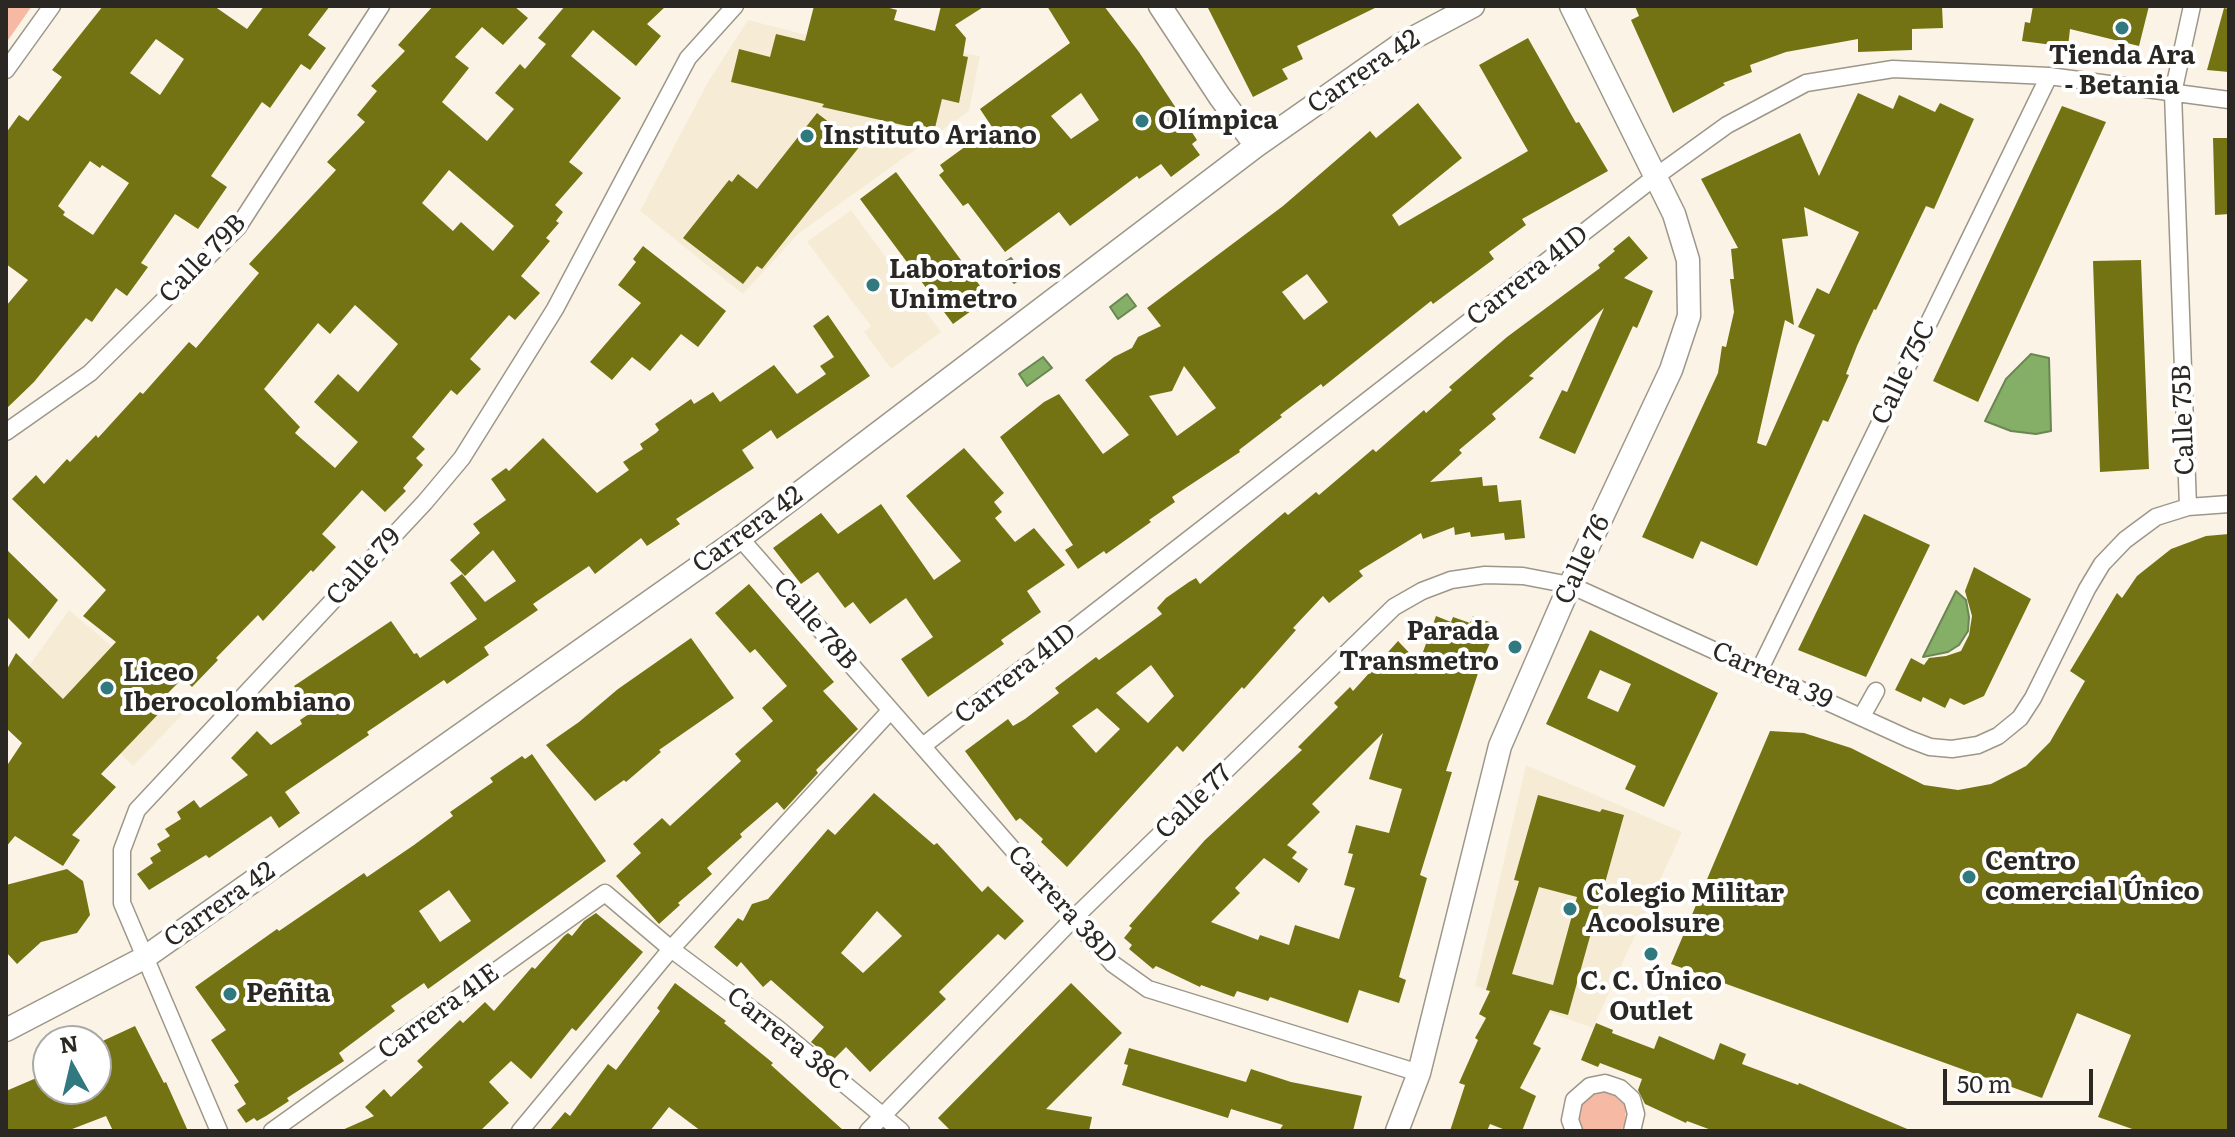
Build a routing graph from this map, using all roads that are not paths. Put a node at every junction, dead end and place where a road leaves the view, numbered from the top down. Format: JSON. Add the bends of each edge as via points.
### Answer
{"nodes":[{"id":1,"x":52,"y":6,"type":"edge"},
{"id":2,"x":381,"y":6,"type":"edge"},
{"id":3,"x":735,"y":6,"type":"edge"},
{"id":4,"x":1160,"y":6,"type":"edge"},
{"id":5,"x":1473,"y":6,"type":"edge"},
{"id":6,"x":1571,"y":6,"type":"edge"},
{"id":7,"x":2192,"y":6,"type":"edge"},
{"id":8,"x":6,"y":70,"type":"edge"},
{"id":9,"x":2049,"y":76,"type":"junction"},
{"id":10,"x":2173,"y":93,"type":"junction"},
{"id":11,"x":2229,"y":100,"type":"edge"},
{"id":12,"x":1256,"y":146,"type":"junction"},
{"id":13,"x":1655,"y":177,"type":"junction"},
{"id":14,"x":6,"y":432,"type":"edge"},
{"id":15,"x":2229,"y":504,"type":"edge"},
{"id":16,"x":2188,"y":507,"type":"junction"},
{"id":17,"x":740,"y":538,"type":"junction"},
{"id":18,"x":1570,"y":585,"type":"junction"},
{"id":19,"x":1759,"y":671,"type":"junction"},
{"id":20,"x":1876,"y":691,"type":"dead end"},
{"id":21,"x":890,"y":711,"type":"junction"},
{"id":22,"x":1862,"y":716,"type":"junction"},
{"id":23,"x":924,"y":745,"type":"junction"},
{"id":24,"x":1978,"y":745,"type":"joint"},
{"id":25,"x":605,"y":893,"type":"joint"},
{"id":26,"x":1072,"y":920,"type":"junction"},
{"id":27,"x":671,"y":949,"type":"junction"},
{"id":28,"x":144,"y":958,"type":"junction"},
{"id":29,"x":6,"y":1030,"type":"edge"},
{"id":30,"x":1419,"y":1073,"type":"junction"},
{"id":31,"x":882,"y":1116,"type":"junction"},
{"id":32,"x":1635,"y":1130,"type":"edge"},
{"id":33,"x":219,"y":1131,"type":"edge"},
{"id":34,"x":272,"y":1131,"type":"edge"},
{"id":35,"x":520,"y":1131,"type":"edge"},
{"id":36,"x":868,"y":1131,"type":"edge"},
{"id":37,"x":901,"y":1131,"type":"edge"},
{"id":38,"x":1397,"y":1131,"type":"edge"},
{"id":39,"x":1574,"y":1131,"type":"edge"}],
"edges":[{"from":1,"to":8,"type":"street"},
{"from":2,"to":14,"type":"street","name":"Calle 79B","via":[[238,227],[90,373]]},
{"from":3,"to":28,"type":"street","name":"Calle 79","via":[[688,58],[555,309],[462,458],[137,810],[122,850],[122,903]]},
{"from":4,"to":12,"type":"street"},
{"from":5,"to":12,"type":"street","name":"Carrera 42","via":[[1400,45]]},
{"from":6,"to":13,"type":"street","name":"Calle 76"},
{"from":7,"to":10,"type":"street","name":"Calle 75B"},
{"from":9,"to":10,"type":"street","name":"Carrera 41D"},
{"from":9,"to":13,"type":"street","name":"Carrera 41D","via":[[1893,69],[1806,83],[1727,125]]},
{"from":9,"to":19,"type":"street","name":"Calle 75C"},
{"from":10,"to":11,"type":"street","name":"Carrera 41D"},
{"from":10,"to":16,"type":"street","name":"Calle 75B"},
{"from":12,"to":17,"type":"street","name":"Carrera 42"},
{"from":13,"to":18,"type":"street","name":"Calle 76","via":[[1688,260],[1689,316],[1671,370]]},
{"from":13,"to":23,"type":"street","name":"Carrera 41D"},
{"from":15,"to":16,"type":"street"},
{"from":16,"to":24,"type":"street","name":"Calle 75B","via":[[2156,517],[2102,564],[2020,718]]},
{"from":17,"to":21,"type":"street","name":"Calle 78B"},
{"from":17,"to":28,"type":"street","name":"Carrera 42"},
{"from":18,"to":19,"type":"street","name":"Carrera 39"},
{"from":18,"to":26,"type":"street","name":"Calle 77","via":[[1485,575],[1451,580],[1394,607]]},
{"from":18,"to":30,"type":"street","name":"Calle 76","via":[[1500,746]]},
{"from":19,"to":22,"type":"street","name":"Carrera 39"},
{"from":20,"to":22,"type":"street"},
{"from":21,"to":23,"type":"street","name":"Carrera 38D"},
{"from":21,"to":27,"type":"street"},
{"from":22,"to":24,"type":"street","name":"Carrera 39","via":[[1930,747]]},
{"from":23,"to":26,"type":"street","name":"Carrera 38D"},
{"from":25,"to":27,"type":"street","name":"Carrera 38C"},
{"from":25,"to":34,"type":"street","name":"Carrera 41E"},
{"from":26,"to":30,"type":"street","name":"Carrera 38D","via":[[1113,964],[1148,989]]},
{"from":26,"to":31,"type":"street","name":"Calle 77"},
{"from":27,"to":31,"type":"street","name":"Carrera 38C"},
{"from":27,"to":35,"type":"street"},
{"from":28,"to":29,"type":"street","name":"Carrera 42"},
{"from":28,"to":33,"type":"street","name":"Calle 79"},
{"from":30,"to":38,"type":"street","name":"Calle 76"},
{"from":31,"to":36,"type":"street","name":"Calle 77"},
{"from":31,"to":37,"type":"street","name":"Carrera 38C"},
{"from":32,"to":39,"type":"street","via":[[1632,1099],[1605,1083],[1590,1086],[1574,1100]]}]}
